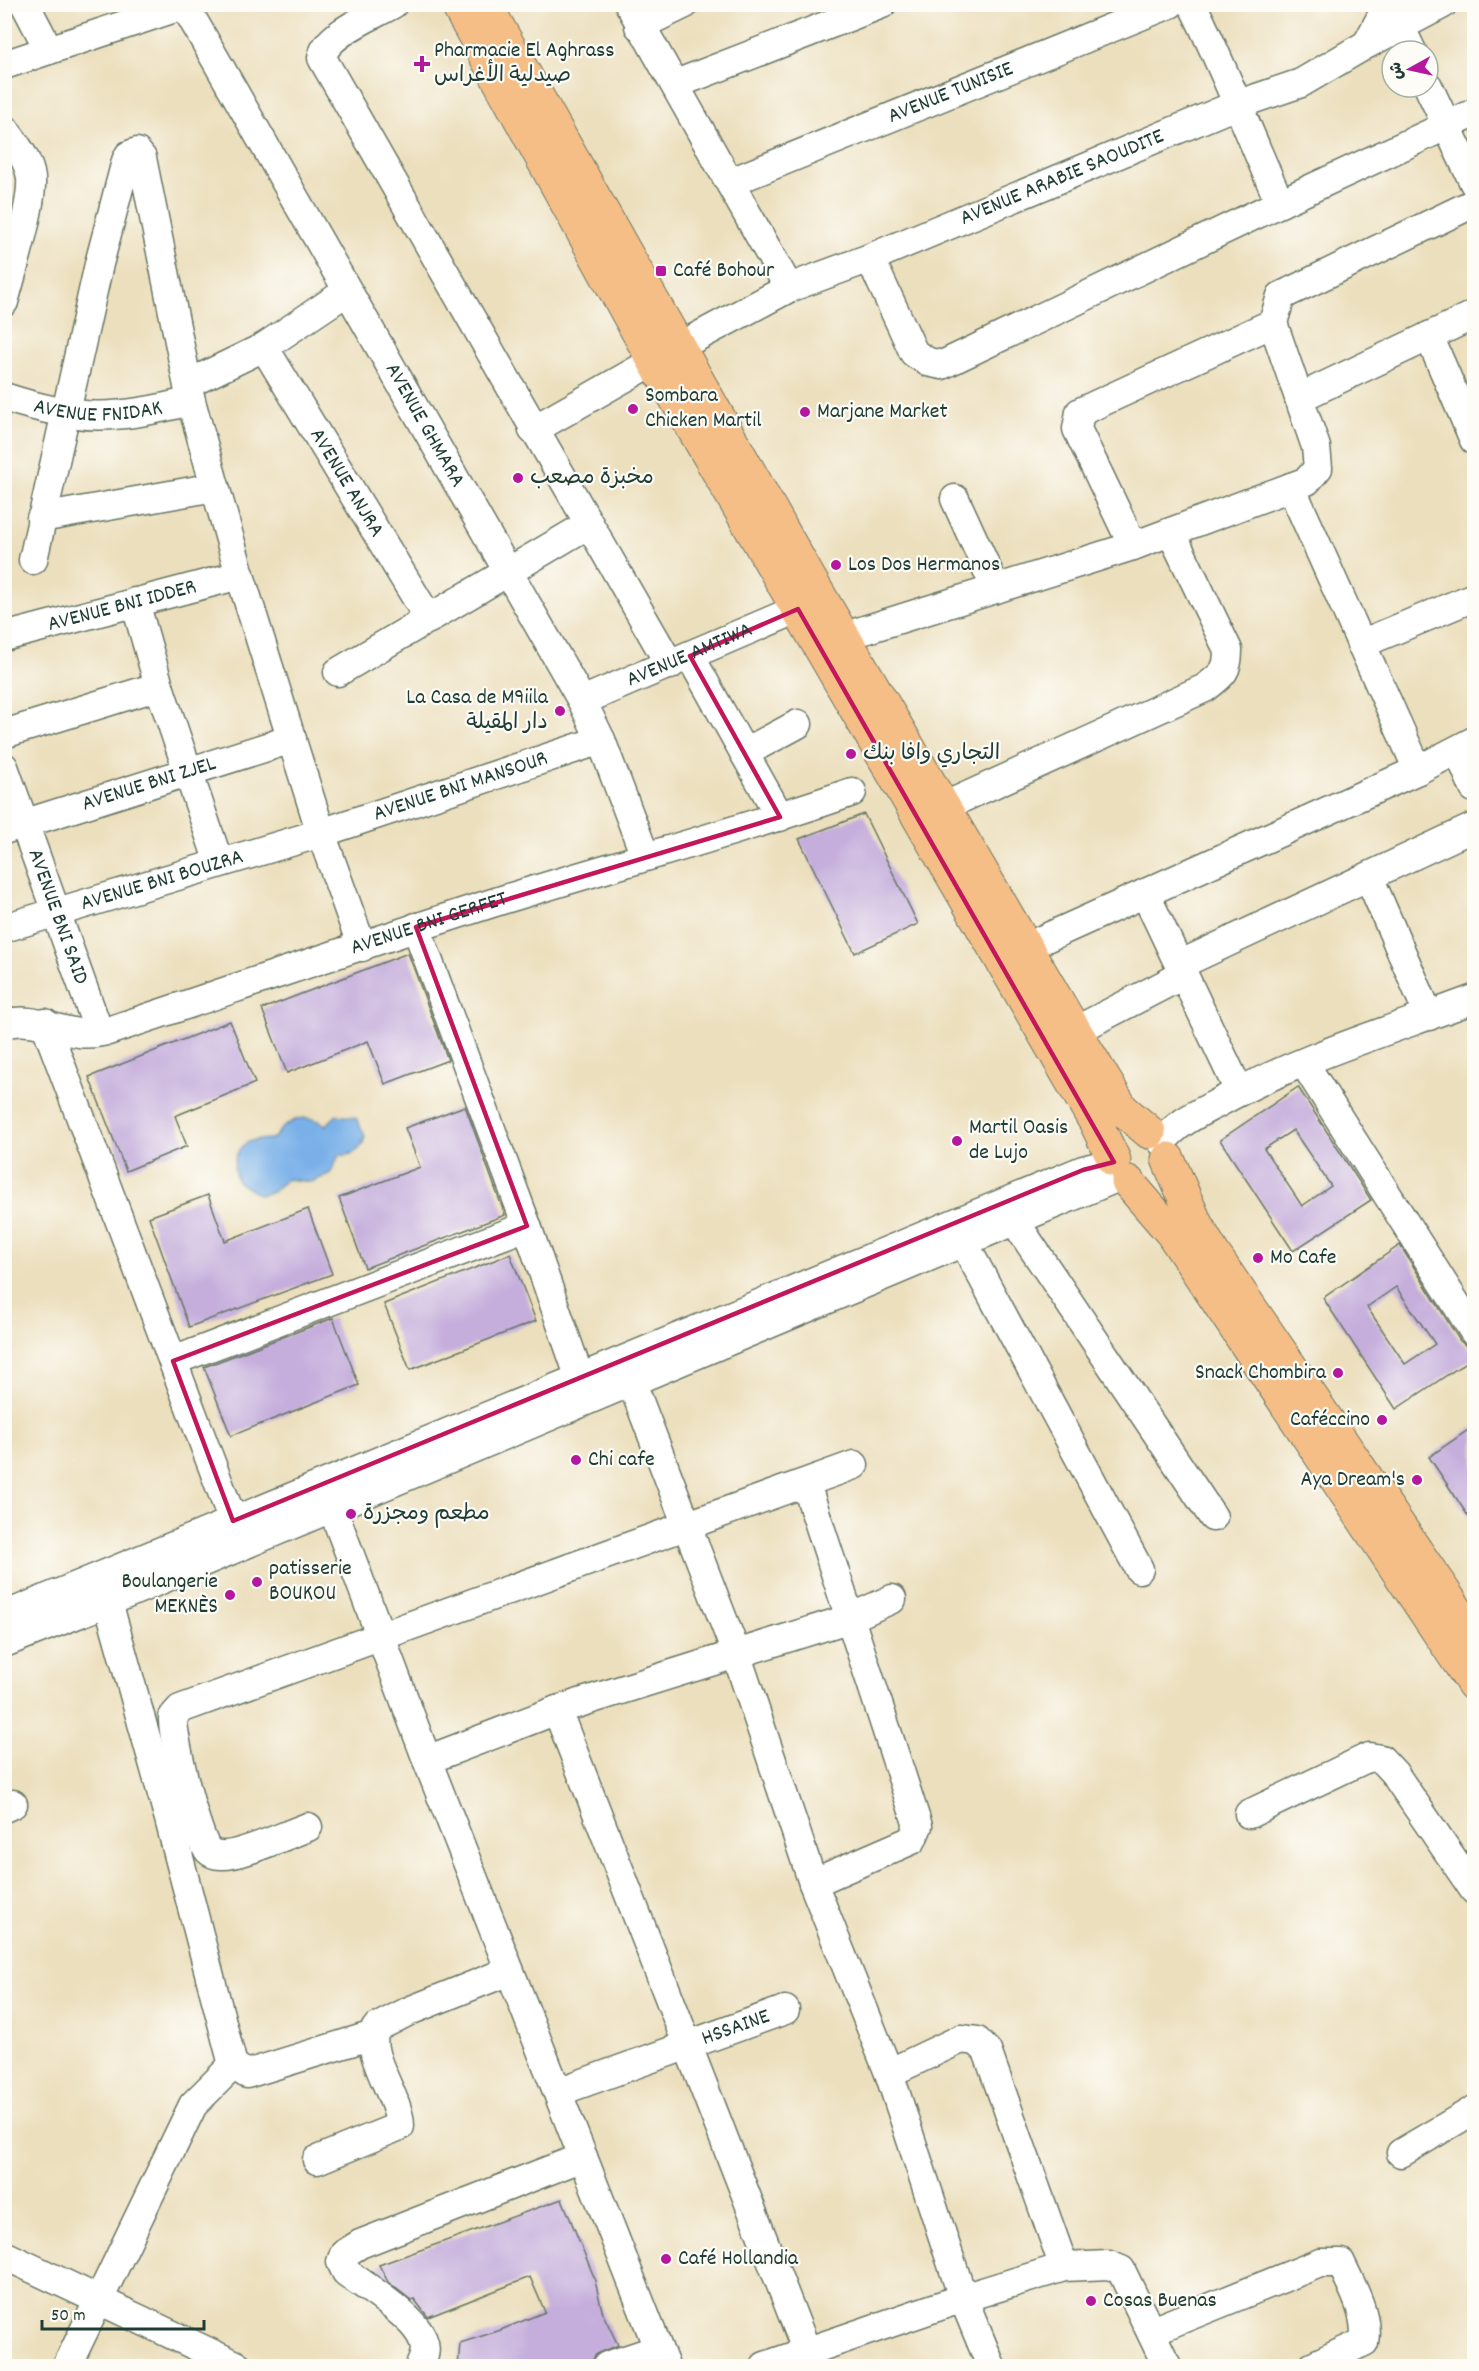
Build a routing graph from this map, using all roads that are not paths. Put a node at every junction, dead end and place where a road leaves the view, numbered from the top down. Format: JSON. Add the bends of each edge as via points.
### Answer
{"nodes":[{"id":1,"x":25,"y":4,"type":"edge"},
{"id":2,"x":393,"y":4,"type":"edge"},
{"id":3,"x":457,"y":4,"type":"edge"},
{"id":4,"x":486,"y":4,"type":"edge"},
{"id":5,"x":685,"y":4,"type":"edge"},
{"id":6,"x":882,"y":4,"type":"edge"},
{"id":7,"x":1170,"y":4,"type":"edge"},
{"id":8,"x":1192,"y":4,"type":"edge"},
{"id":9,"x":1443,"y":4,"type":"edge"},
{"id":10,"x":186,"y":5,"type":"edge"},
{"id":11,"x":634,"y":15,"type":"edge"},
{"id":12,"x":1400,"y":27,"type":"edge"},
{"id":13,"x":49,"y":50,"type":"junction"},
{"id":14,"x":4,"y":65,"type":"edge"},
{"id":15,"x":676,"y":84,"type":"junction"},
{"id":16,"x":1434,"y":99,"type":"edge"},
{"id":17,"x":1236,"y":105,"type":"junction"},
{"id":18,"x":1474,"y":113,"type":"edge"},
{"id":19,"x":1446,"y":126,"type":"junction"},
{"id":20,"x":4,"y":128,"type":"edge"},
{"id":21,"x":15,"y":162,"type":"edge"},
{"id":22,"x":732,"y":182,"type":"junction"},
{"id":23,"x":1474,"y":183,"type":"edge"},
{"id":24,"x":1280,"y":203,"type":"junction"},
{"id":25,"x":1474,"y":203,"type":"edge"},
{"id":26,"x":870,"y":258,"type":"junction"},
{"id":27,"x":789,"y":288,"type":"junction"},
{"id":28,"x":346,"y":292,"type":"junction"},
{"id":29,"x":4,"y":302,"type":"edge"},
{"id":30,"x":1474,"y":315,"type":"edge"},
{"id":31,"x":1273,"y":323,"type":"junction"},
{"id":32,"x":1429,"y":336,"type":"junction"},
{"id":33,"x":264,"y":347,"type":"junction"},
{"id":34,"x":667,"y":354,"type":"junction"},
{"id":35,"x":190,"y":393,"type":"junction"},
{"id":36,"x":4,"y":397,"type":"edge"},
{"id":37,"x":1299,"y":398,"type":"junction"},
{"id":38,"x":66,"y":415,"type":"junction"},
{"id":39,"x":533,"y":430,"type":"junction"},
{"id":40,"x":1474,"y":440,"type":"edge"},
{"id":41,"x":215,"y":487,"type":"junction"},
{"id":42,"x":1291,"y":487,"type":"junction"},
{"id":43,"x":955,"y":499,"type":"dead end"},
{"id":44,"x":41,"y":518,"type":"junction"},
{"id":45,"x":589,"y":525,"type":"junction"},
{"id":46,"x":1171,"y":532,"type":"junction"},
{"id":47,"x":1133,"y":546,"type":"junction"},
{"id":48,"x":33,"y":560,"type":"dead end"},
{"id":49,"x":510,"y":571,"type":"junction"},
{"id":50,"x":240,"y":575,"type":"junction"},
{"id":51,"x":996,"y":588,"type":"junction"},
{"id":52,"x":1474,"y":597,"type":"edge"},
{"id":53,"x":135,"y":602,"type":"junction"},
{"id":54,"x":798,"y":609,"type":"junction"},
{"id":55,"x":429,"y":620,"type":"junction"},
{"id":56,"x":845,"y":636,"type":"junction"},
{"id":57,"x":4,"y":637,"type":"edge"},
{"id":58,"x":1361,"y":644,"type":"junction"},
{"id":59,"x":680,"y":661,"type":"junction"},
{"id":60,"x":338,"y":672,"type":"dead end"},
{"id":61,"x":159,"y":686,"type":"junction"},
{"id":62,"x":582,"y":702,"type":"junction"},
{"id":63,"x":798,"y":724,"type":"dead end"},
{"id":64,"x":4,"y":734,"type":"edge"},
{"id":65,"x":292,"y":739,"type":"junction"},
{"id":66,"x":602,"y":740,"type":"junction"},
{"id":67,"x":1466,"y":746,"type":"edge"},
{"id":68,"x":744,"y":753,"type":"junction"},
{"id":69,"x":4,"y":767,"type":"edge"},
{"id":70,"x":1418,"y":770,"type":"junction"},
{"id":71,"x":188,"y":772,"type":"junction"},
{"id":72,"x":1474,"y":788,"type":"edge"},
{"id":73,"x":852,"y":792,"type":"dead end"},
{"id":74,"x":945,"y":806,"type":"junction"},
{"id":75,"x":780,"y":817,"type":"junction"},
{"id":76,"x":14,"y":827,"type":"edge"},
{"id":77,"x":1474,"y":827,"type":"edge"},
{"id":78,"x":321,"y":833,"type":"junction"},
{"id":79,"x":645,"y":856,"type":"junction"},
{"id":80,"x":219,"y":863,"type":"junction"},
{"id":81,"x":1369,"y":877,"type":"junction"},
{"id":82,"x":1145,"y":893,"type":"junction"},
{"id":83,"x":56,"y":912,"type":"junction"},
{"id":84,"x":416,"y":927,"type":"junction"},
{"id":85,"x":4,"y":928,"type":"edge"},
{"id":86,"x":362,"y":947,"type":"junction"},
{"id":87,"x":1026,"y":947,"type":"junction"},
{"id":88,"x":1181,"y":970,"type":"junction"},
{"id":89,"x":1474,"y":999,"type":"edge"},
{"id":90,"x":1429,"y":1016,"type":"junction"},
{"id":91,"x":45,"y":1023,"type":"junction"},
{"id":92,"x":4,"y":1024,"type":"edge"},
{"id":93,"x":1075,"y":1031,"type":"junction"},
{"id":94,"x":99,"y":1032,"type":"junction"},
{"id":95,"x":1304,"y":1064,"type":"junction"},
{"id":96,"x":1239,"y":1091,"type":"junction"},
{"id":97,"x":1160,"y":1144,"type":"junction"},
{"id":98,"x":1119,"y":1170,"type":"junction"},
{"id":99,"x":1014,"y":1220,"type":"junction"},
{"id":100,"x":527,"y":1226,"type":"junction"},
{"id":101,"x":964,"y":1243,"type":"junction"},
{"id":102,"x":1474,"y":1332,"type":"edge"},
{"id":103,"x":173,"y":1361,"type":"junction"},
{"id":104,"x":579,"y":1376,"type":"junction"},
{"id":105,"x":632,"y":1383,"type":"junction"},
{"id":106,"x":854,"y":1465,"type":"dead end"},
{"id":107,"x":806,"y":1484,"type":"junction"},
{"id":108,"x":332,"y":1507,"type":"junction"},
{"id":109,"x":1213,"y":1517,"type":"dead end"},
{"id":110,"x":233,"y":1521,"type":"junction"},
{"id":111,"x":687,"y":1524,"type":"junction"},
{"id":112,"x":1139,"y":1569,"type":"dead end"},
{"id":113,"x":892,"y":1599,"type":"dead end"},
{"id":114,"x":108,"y":1602,"type":"junction"},
{"id":115,"x":4,"y":1616,"type":"edge"},
{"id":116,"x":848,"y":1619,"type":"junction"},
{"id":117,"x":381,"y":1635,"type":"junction"},
{"id":118,"x":1474,"y":1636,"type":"edge"},
{"id":119,"x":4,"y":1643,"type":"edge"},
{"id":120,"x":736,"y":1653,"type":"junction"},
{"id":121,"x":1474,"y":1685,"type":"edge"},
{"id":122,"x":557,"y":1710,"type":"junction"},
{"id":123,"x":428,"y":1760,"type":"junction"},
{"id":124,"x":1249,"y":1814,"type":"dead end"},
{"id":125,"x":308,"y":1827,"type":"dead end"},
{"id":126,"x":813,"y":1883,"type":"junction"},
{"id":127,"x":1474,"y":1890,"type":"edge"},
{"id":128,"x":509,"y":1971,"type":"junction"},
{"id":129,"x":785,"y":2010,"type":"dead end"},
{"id":130,"x":373,"y":2035,"type":"junction"},
{"id":131,"x":688,"y":2048,"type":"junction"},
{"id":132,"x":232,"y":2065,"type":"junction"},
{"id":133,"x":889,"y":2073,"type":"junction"},
{"id":134,"x":558,"y":2092,"type":"junction"},
{"id":135,"x":1474,"y":2110,"type":"edge"},
{"id":136,"x":1401,"y":2153,"type":"dead end"},
{"id":137,"x":583,"y":2157,"type":"junction"},
{"id":138,"x":317,"y":2160,"type":"dead end"},
{"id":139,"x":4,"y":2255,"type":"edge"},
{"id":140,"x":1064,"y":2267,"type":"junction"},
{"id":141,"x":98,"y":2298,"type":"junction"},
{"id":142,"x":963,"y":2298,"type":"junction"},
{"id":143,"x":1152,"y":2331,"type":"junction"},
{"id":144,"x":807,"y":2352,"type":"junction"},
{"id":145,"x":662,"y":2358,"type":"edge"},
{"id":146,"x":67,"y":2367,"type":"edge"},
{"id":147,"x":238,"y":2367,"type":"edge"},
{"id":148,"x":420,"y":2367,"type":"edge"},
{"id":149,"x":607,"y":2367,"type":"edge"},
{"id":150,"x":765,"y":2367,"type":"edge"},
{"id":151,"x":991,"y":2367,"type":"edge"},
{"id":152,"x":1167,"y":2367,"type":"edge"},
{"id":153,"x":1312,"y":2367,"type":"edge"}],
"edges":[{"from":1,"to":13,"type":"street"},
{"from":2,"to":39,"type":"street","via":[[336,36],[323,49],[322,58]]},
{"from":3,"to":34,"type":"main road"},
{"from":4,"to":34,"type":"main road"},
{"from":5,"to":11,"type":"street"},
{"from":6,"to":15,"type":"street"},
{"from":7,"to":22,"type":"street","name":"AVENUE TUNISIE"},
{"from":8,"to":17,"type":"street","via":[[1219,58]]},
{"from":9,"to":12,"type":"street","name":"AVENUE ARABIE SAOUDITE"},
{"from":10,"to":13,"type":"street"},
{"from":10,"to":28,"type":"street","name":"AVENUE GHMARA"},
{"from":11,"to":15,"type":"street"},
{"from":12,"to":17,"type":"street","name":"AVENUE ARABIE SAOUDITE","via":[[1301,83]]},
{"from":13,"to":14,"type":"street"},
{"from":15,"to":22,"type":"street"},
{"from":16,"to":19,"type":"street"},
{"from":17,"to":24,"type":"street"},
{"from":17,"to":26,"type":"street","name":"AVENUE ARABIE SAOUDITE"},
{"from":18,"to":19,"type":"street"},
{"from":19,"to":23,"type":"street"},
{"from":19,"to":24,"type":"street"},
{"from":20,"to":21,"type":"street"},
{"from":21,"to":29,"type":"street","via":[[31,177]]},
{"from":22,"to":27,"type":"street"},
{"from":24,"to":26,"type":"street","via":[[942,364],[928,362],[914,353]]},
{"from":25,"to":31,"type":"street","via":[[1281,296]]},
{"from":26,"to":27,"type":"street","name":"AVENUE ARABIE SAOUDITE"},
{"from":27,"to":34,"type":"street","name":"AVENUE ARABIE SAOUDITE"},
{"from":28,"to":33,"type":"street","name":"AVENUE FNIDAK"},
{"from":28,"to":49,"type":"street","name":"AVENUE GHMARA"},
{"from":30,"to":32,"type":"street"},
{"from":31,"to":37,"type":"street"},
{"from":31,"to":47,"type":"street","via":[[1080,412],[1077,429]]},
{"from":32,"to":37,"type":"street"},
{"from":32,"to":40,"type":"street"},
{"from":33,"to":35,"type":"street","name":"AVENUE FNIDAK"},
{"from":33,"to":55,"type":"street","name":"AVENUE ANJRA"},
{"from":34,"to":39,"type":"street","name":"AVENUE ARABIE SAOUDITE"},
{"from":34,"to":54,"type":"main road"},
{"from":34,"to":56,"type":"main road"},
{"from":35,"to":38,"type":"street","name":"AVENUE FNIDAK","via":[[123,416]]},
{"from":35,"to":38,"type":"street","via":[[142,158],[140,153],[133,153],[126,161],[99,264]]},
{"from":35,"to":41,"type":"street"},
{"from":36,"to":38,"type":"street","name":"AVENUE FNIDAK"},
{"from":37,"to":42,"type":"street","via":[[1316,447],[1318,468],[1307,481]]},
{"from":38,"to":44,"type":"street"},
{"from":39,"to":45,"type":"street"},
{"from":41,"to":44,"type":"street"},
{"from":41,"to":50,"type":"street"},
{"from":42,"to":46,"type":"street"},
{"from":42,"to":58,"type":"street"},
{"from":43,"to":51,"type":"street"},
{"from":44,"to":48,"type":"street"},
{"from":45,"to":49,"type":"street"},
{"from":45,"to":59,"type":"street"},
{"from":46,"to":47,"type":"street"},
{"from":46,"to":74,"type":"street","via":[[1228,650],[1228,666],[1219,678],[1205,688]]},
{"from":47,"to":51,"type":"street"},
{"from":49,"to":55,"type":"street"},
{"from":49,"to":62,"type":"street","name":"AVENUE GHMARA"},
{"from":50,"to":53,"type":"street","name":"AVENUE BNI IDDER"},
{"from":50,"to":65,"type":"street"},
{"from":51,"to":56,"type":"street"},
{"from":52,"to":58,"type":"street"},
{"from":53,"to":57,"type":"street","name":"AVENUE BNI IDDER"},
{"from":53,"to":61,"type":"street"},
{"from":54,"to":59,"type":"street","name":"AVENUE AMTIWA"},
{"from":54,"to":98,"type":"main road","via":[[1096,1123]]},
{"from":55,"to":60,"type":"street"},
{"from":56,"to":74,"type":"main road"},
{"from":58,"to":70,"type":"street"},
{"from":59,"to":62,"type":"street","name":"AVENUE AMTIWA"},
{"from":59,"to":68,"type":"street"},
{"from":61,"to":64,"type":"street"},
{"from":61,"to":71,"type":"street"},
{"from":62,"to":66,"type":"street","name":"AVENUE GHMARA"},
{"from":63,"to":68,"type":"street"},
{"from":65,"to":71,"type":"street","name":"AVENUE BNI ZJEL"},
{"from":65,"to":78,"type":"street"},
{"from":66,"to":78,"type":"street","name":"AVENUE BNI MANSOUR"},
{"from":66,"to":79,"type":"street","name":"AVENUE GHMARA"},
{"from":67,"to":70,"type":"street"},
{"from":67,"to":72,"type":"street"},
{"from":68,"to":75,"type":"street"},
{"from":69,"to":76,"type":"street","name":"AVENUE BNI SAID"},
{"from":70,"to":82,"type":"street"},
{"from":71,"to":76,"type":"street","name":"AVENUE BNI ZJEL"},
{"from":71,"to":80,"type":"street"},
{"from":73,"to":75,"type":"street","name":"AVENUE BNI GERFET"},
{"from":74,"to":87,"type":"main road"},
{"from":75,"to":79,"type":"street","name":"AVENUE BNI GERFET"},
{"from":76,"to":83,"type":"street","name":"AVENUE BNI SAID"},
{"from":77,"to":81,"type":"street"},
{"from":78,"to":80,"type":"street","name":"AVENUE BNI BOUZRA"},
{"from":78,"to":86,"type":"street"},
{"from":79,"to":84,"type":"street","name":"AVENUE BNI GERFET"},
{"from":80,"to":83,"type":"street","name":"AVENUE BNI BOUZRA"},
{"from":81,"to":88,"type":"street"},
{"from":81,"to":90,"type":"street"},
{"from":82,"to":87,"type":"street"},
{"from":82,"to":88,"type":"street"},
{"from":83,"to":85,"type":"street","name":"AVENUE BNI BOUZRA"},
{"from":83,"to":94,"type":"street","name":"AVENUE BNI SAID"},
{"from":84,"to":86,"type":"street","name":"AVENUE BNI GERFET"},
{"from":84,"to":100,"type":"street"},
{"from":86,"to":94,"type":"street","name":"AVENUE BNI GERFET"},
{"from":87,"to":93,"type":"main road"},
{"from":88,"to":93,"type":"street"},
{"from":88,"to":96,"type":"street"},
{"from":89,"to":90,"type":"street"},
{"from":90,"to":95,"type":"street"},
{"from":91,"to":92,"type":"street","name":"AVENUE BNI GERFET"},
{"from":91,"to":94,"type":"street","name":"AVENUE BNI GERFET","via":[[82,1034]]},
{"from":91,"to":103,"type":"street"},
{"from":93,"to":97,"type":"main road","via":[[1122,1109]]},
{"from":95,"to":96,"type":"street"},
{"from":95,"to":102,"type":"street"},
{"from":96,"to":97,"type":"street","via":[[1182,1122]]},
{"from":97,"to":98,"type":"main road","via":[[1140,1131],[1124,1137],[1115,1151]]},
{"from":97,"to":98,"type":"main road","via":[[1166,1168],[1154,1182],[1137,1185]]},
{"from":97,"to":118,"type":"main road","via":[[1196,1224],[1214,1253]]},
{"from":98,"to":99,"type":"street"},
{"from":98,"to":104,"type":"street","via":[[1088,1168]]},
{"from":98,"to":121,"type":"main road","via":[[1172,1233]]},
{"from":99,"to":101,"type":"street"},
{"from":99,"to":109,"type":"street"},
{"from":100,"to":103,"type":"street"},
{"from":100,"to":104,"type":"street"},
{"from":101,"to":105,"type":"street"},
{"from":101,"to":112,"type":"street"},
{"from":103,"to":110,"type":"street"},
{"from":104,"to":110,"type":"street"},
{"from":105,"to":108,"type":"street"},
{"from":105,"to":111,"type":"street"},
{"from":106,"to":107,"type":"street"},
{"from":107,"to":111,"type":"street"},
{"from":107,"to":116,"type":"street"},
{"from":108,"to":114,"type":"street"},
{"from":108,"to":117,"type":"street"},
{"from":110,"to":115,"type":"street"},
{"from":111,"to":117,"type":"street"},
{"from":111,"to":120,"type":"street"},
{"from":113,"to":116,"type":"street"},
{"from":114,"to":119,"type":"street"},
{"from":114,"to":132,"type":"street"},
{"from":116,"to":120,"type":"street"},
{"from":116,"to":126,"type":"street","via":[[918,1826],[912,1840]]},
{"from":117,"to":123,"type":"street"},
{"from":117,"to":125,"type":"street","via":[[180,1708],[173,1717],[197,1824],[213,1854],[231,1855]]},
{"from":120,"to":122,"type":"street"},
{"from":120,"to":126,"type":"street"},
{"from":122,"to":123,"type":"street"},
{"from":122,"to":131,"type":"street"},
{"from":123,"to":128,"type":"street"},
{"from":124,"to":127,"type":"street","via":[[1369,1757],[1381,1759]]},
{"from":126,"to":133,"type":"street"},
{"from":128,"to":130,"type":"street","via":[[409,2011],[376,2028]]},
{"from":128,"to":134,"type":"street"},
{"from":129,"to":131,"type":"street","name":"HSSAINE"},
{"from":130,"to":132,"type":"street","via":[[266,2070],[247,2074]]},
{"from":130,"to":138,"type":"street","via":[[378,2062],[400,2114],[400,2126]]},
{"from":131,"to":134,"type":"street","name":"HSSAINE"},
{"from":131,"to":144,"type":"street"},
{"from":132,"to":141,"type":"street","via":[[193,2105]]},
{"from":133,"to":140,"type":"street","via":[[961,2039],[977,2041],[987,2051]]},
{"from":133,"to":142,"type":"street"},
{"from":134,"to":137,"type":"street"},
{"from":135,"to":136,"type":"street"},
{"from":137,"to":145,"type":"street"},
{"from":137,"to":148,"type":"street","via":[[360,2244],[344,2254],[340,2262],[346,2272],[420,2334],[425,2348]]},
{"from":139,"to":141,"type":"street"},
{"from":140,"to":142,"type":"street"},
{"from":140,"to":143,"type":"street","via":[[1109,2265],[1121,2270]]},
{"from":141,"to":146,"type":"street"},
{"from":141,"to":147,"type":"street"},
{"from":142,"to":144,"type":"street"},
{"from":142,"to":151,"type":"street"},
{"from":143,"to":152,"type":"street"},
{"from":143,"to":153,"type":"street","via":[[1330,2261],[1341,2264],[1356,2296],[1366,2332],[1364,2342]]},
{"from":144,"to":150,"type":"street"},
{"from":145,"to":149,"type":"street"}]}
